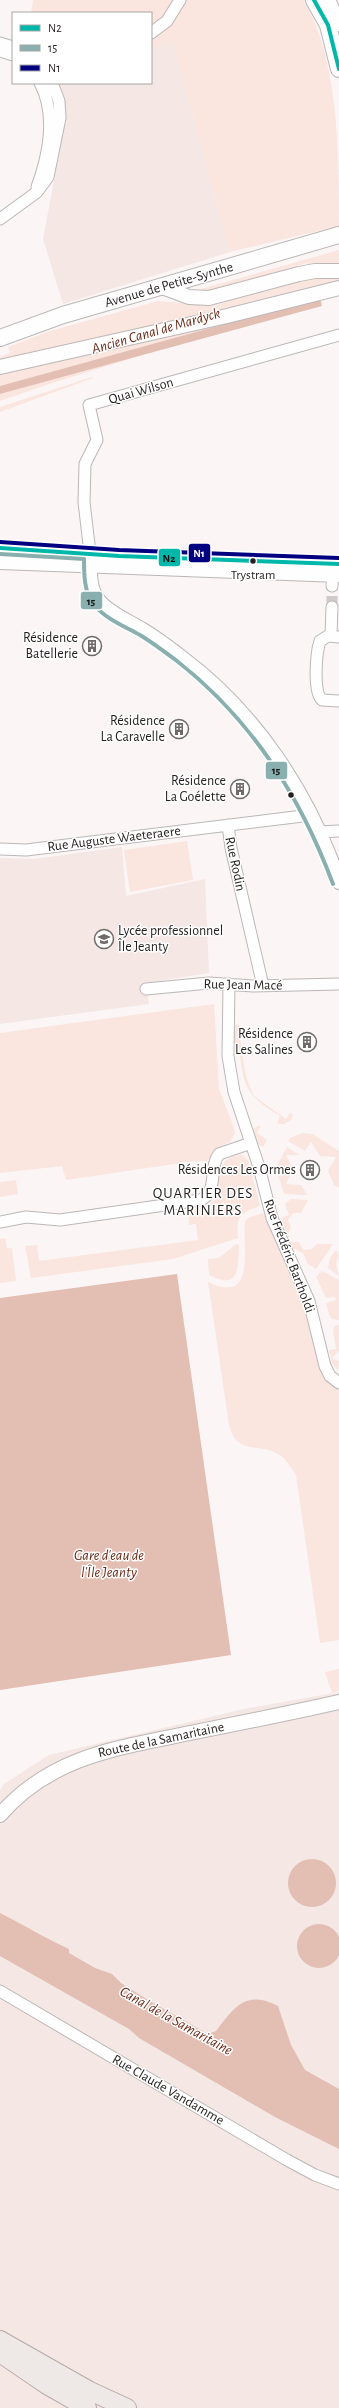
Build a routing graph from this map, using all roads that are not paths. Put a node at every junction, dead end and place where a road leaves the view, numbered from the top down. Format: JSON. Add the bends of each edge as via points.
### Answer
{"nodes":[{"id":1,"x":180,"y":0,"type":"edge"},
{"id":2,"x":314,"y":0,"type":"edge"},
{"id":3,"x":328,"y":0,"type":"edge"},
{"id":4,"x":339,"y":26,"type":"edge"},
{"id":5,"x":152,"y":32,"type":"edge"},
{"id":6,"x":0,"y":44,"type":"edge"},
{"id":7,"x":12,"y":47,"type":"edge"},
{"id":8,"x":0,"y":51,"type":"edge"},
{"id":9,"x":12,"y":55,"type":"edge"},
{"id":10,"x":339,"y":69,"type":"edge"},
{"id":11,"x":40,"y":84,"type":"edge"},
{"id":12,"x":52,"y":84,"type":"edge"},
{"id":13,"x":31,"y":196,"type":"junction"},
{"id":14,"x":0,"y":219,"type":"edge"},
{"id":15,"x":339,"y":235,"type":"edge"},
{"id":16,"x":339,"y":247,"type":"edge"},
{"id":17,"x":339,"y":271,"type":"edge"},
{"id":18,"x":339,"y":288,"type":"edge"},
{"id":19,"x":168,"y":290,"type":"junction"},
{"id":20,"x":339,"y":335,"type":"edge"},
{"id":21,"x":0,"y":338,"type":"edge"},
{"id":22,"x":0,"y":346,"type":"edge"},
{"id":23,"x":0,"y":366,"type":"edge"},
{"id":24,"x":0,"y":548,"type":"edge"},
{"id":25,"x":90,"y":559,"type":"junction"},
{"id":26,"x":0,"y":562,"type":"edge"},
{"id":27,"x":336,"y":574,"type":"edge"},
{"id":28,"x":332,"y":607,"type":"tunnel mouth"},
{"id":29,"x":335,"y":636,"type":"edge"},
{"id":30,"x":339,"y":701,"type":"edge"},
{"id":31,"x":311,"y":815,"type":"junction"},
{"id":32,"x":228,"y":825,"type":"junction"},
{"id":33,"x":339,"y":831,"type":"edge"},
{"id":34,"x":319,"y":832,"type":"junction"},
{"id":35,"x":0,"y":849,"type":"edge"},
{"id":36,"x":339,"y":882,"type":"edge"},
{"id":37,"x":229,"y":984,"type":"junction"},
{"id":38,"x":339,"y":984,"type":"edge"},
{"id":39,"x":263,"y":986,"type":"junction"},
{"id":40,"x":146,"y":989,"type":"dead end"},
{"id":41,"x":251,"y":1143,"type":"junction"},
{"id":42,"x":0,"y":1222,"type":"edge"},
{"id":43,"x":339,"y":1383,"type":"edge"},
{"id":44,"x":339,"y":1702,"type":"edge"},
{"id":45,"x":0,"y":1815,"type":"edge"},
{"id":46,"x":0,"y":1991,"type":"edge"},
{"id":47,"x":339,"y":2184,"type":"edge"},
{"id":48,"x":0,"y":2340,"type":"edge"},
{"id":49,"x":0,"y":2353,"type":"edge"},
{"id":50,"x":86,"y":2408,"type":"edge"},
{"id":51,"x":127,"y":2408,"type":"edge"}],
"edges":[{"from":1,"to":5,"type":"street","via":[[167,21]]},
{"from":2,"to":10,"type":"main road","via":[[330,30]]},
{"from":3,"to":4,"type":"main road"},
{"from":6,"to":7,"type":"street"},
{"from":8,"to":9,"type":"street"},
{"from":11,"to":13,"type":"street","via":[[49,104],[50,120],[44,162],[37,187]]},
{"from":12,"to":13,"type":"street","via":[[60,107],[58,130],[48,177],[41,189]]},
{"from":13,"to":14,"type":"street"},
{"from":15,"to":19,"type":"main road","name":"Avenue de Petite-Synthe"},
{"from":16,"to":19,"type":"main road","name":"Avenue de Petite-Synthe"},
{"from":17,"to":19,"type":"street","via":[[299,274],[209,298],[189,297]]},
{"from":18,"to":23,"type":"street"},
{"from":19,"to":21,"type":"main road","name":"Avenue de Petite-Synthe","via":[[63,315]]},
{"from":19,"to":22,"type":"main road","name":"Avenue de Petite-Synthe"},
{"from":20,"to":25,"type":"street","name":"Quai Wilson","via":[[89,405],[97,440],[85,464],[84,502]]},
{"from":24,"to":25,"type":"street"},
{"from":25,"to":26,"type":"street"},
{"from":25,"to":27,"type":"street"},
{"from":25,"to":31,"type":"street","via":[[91,584],[98,601],[175,652],[220,690],[251,723],[278,759]]},
{"from":28,"to":29,"type":"street"},
{"from":29,"to":30,"type":"street","via":[[322,638],[318,644],[316,692],[324,701]]},
{"from":31,"to":32,"type":"street","name":"Rue Rodin"},
{"from":31,"to":34,"type":"street"},
{"from":32,"to":35,"type":"street","name":"Rue Auguste Waeteraere","via":[[26,850]]},
{"from":32,"to":39,"type":"street","name":"Rue Rodin"},
{"from":33,"to":34,"type":"street"},
{"from":34,"to":36,"type":"street"},
{"from":37,"to":39,"type":"street","name":"Rue Jean Macé"},
{"from":37,"to":40,"type":"street","name":"Rue Jean Macé","via":[[202,983]]},
{"from":37,"to":41,"type":"street","name":"Rue Frédéric Bartholdi","via":[[229,1068]]},
{"from":38,"to":39,"type":"street","name":"Rue Jean Macé"},
{"from":41,"to":42,"type":"street","via":[[219,1154],[213,1167],[211,1190],[200,1200],[60,1220],[19,1217]]},
{"from":41,"to":43,"type":"street","name":"Rue Frédéric Bartholdi","via":[[272,1218],[311,1305],[325,1366],[330,1376]]},
{"from":44,"to":45,"type":"street","name":"Route de la Samaritaine","via":[[88,1756],[46,1776]]},
{"from":46,"to":47,"type":"street","name":"Rue Claude Vandamme","via":[[292,2163]]},
{"from":48,"to":51,"type":"main road","via":[[84,2388]]},
{"from":49,"to":50,"type":"main road"}]}
